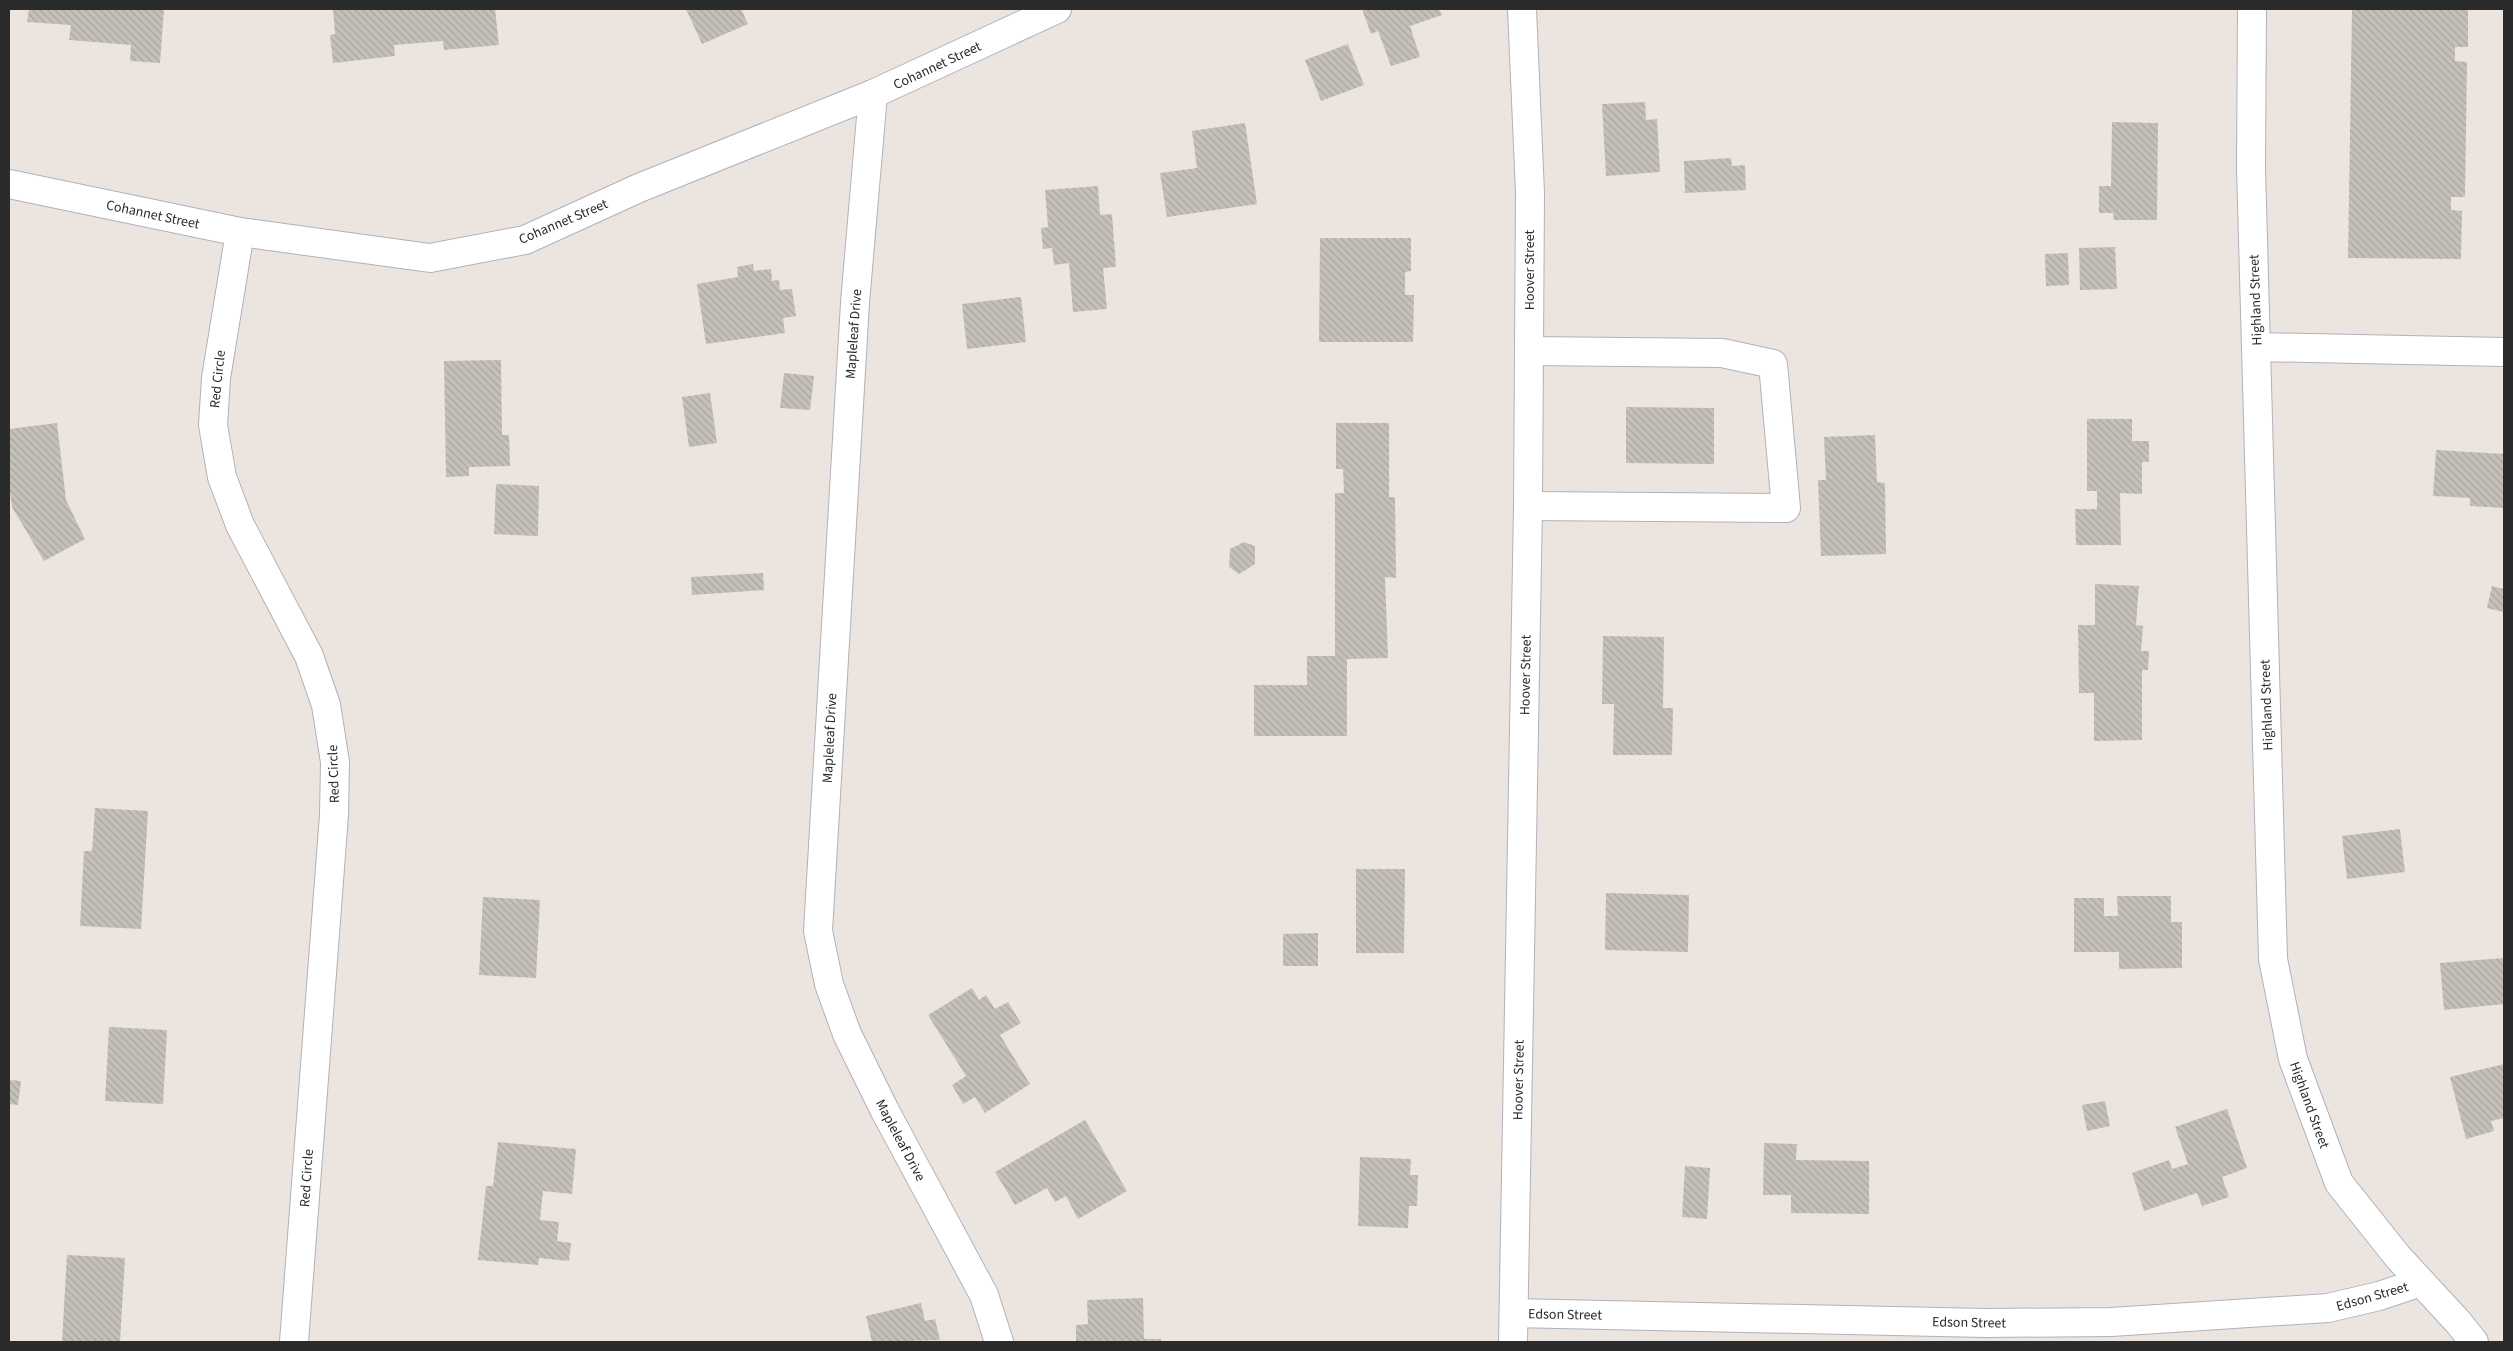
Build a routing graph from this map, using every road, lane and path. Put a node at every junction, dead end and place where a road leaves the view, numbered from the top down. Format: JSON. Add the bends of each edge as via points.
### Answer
{"nodes":[{"id":1,"x":1056,"y":9,"type":"edge"},
{"id":2,"x":1522,"y":9,"type":"edge"},
{"id":3,"x":2252,"y":9,"type":"edge"},
{"id":4,"x":873,"y":94,"type":"junction"},
{"id":5,"x":9,"y":184,"type":"edge"},
{"id":6,"x":240,"y":232,"type":"junction"},
{"id":7,"x":2256,"y":347,"type":"junction"},
{"id":8,"x":1529,"y":351,"type":"junction"},
{"id":9,"x":2504,"y":352,"type":"edge"},
{"id":10,"x":1528,"y":506,"type":"junction"},
{"id":11,"x":2421,"y":1282,"type":"junction"},
{"id":12,"x":1514,"y":1313,"type":"junction"},
{"id":13,"x":1986,"y":1333,"type":"edge"},
{"id":14,"x":294,"y":1342,"type":"edge"},
{"id":15,"x":999,"y":1342,"type":"edge"},
{"id":16,"x":1513,"y":1342,"type":"edge"},
{"id":17,"x":2474,"y":1342,"type":"edge"}],
"edges":[{"from":1,"to":4,"type":"street","name":"Cohannet Street"},
{"from":2,"to":8,"type":"street","name":"Hoover Street","via":[[1530,193]]},
{"from":3,"to":7,"type":"street","name":"Highland Street","via":[[2251,168]]},
{"from":4,"to":6,"type":"street","name":"Cohannet Street","via":[[639,188],[525,240],[430,258]]},
{"from":4,"to":15,"type":"street","name":"Mapleleaf Drive","via":[[855,303],[818,931],[829,984],[847,1034],[984,1296]]},
{"from":5,"to":6,"type":"street","name":"Cohannet Street"},
{"from":6,"to":14,"type":"street","name":"Red Circle","via":[[216,378],[213,425],[222,477],[240,525],[309,656],[326,705],[335,762],[334,816]]},
{"from":7,"to":9,"type":"street"},
{"from":7,"to":11,"type":"street","name":"Highland Street","via":[[2273,959],[2293,1059],[2339,1183]]},
{"from":8,"to":10,"type":"street","name":"Hoover Street"},
{"from":8,"to":10,"type":"street","via":[[1722,353],[1773,364],[1786,508]]},
{"from":10,"to":12,"type":"street","name":"Hoover Street"},
{"from":11,"to":13,"type":"street","name":"Edson Street","via":[[2328,1308]]},
{"from":11,"to":17,"type":"street","name":"Highland Street"},
{"from":12,"to":13,"type":"street","name":"Edson Street"},
{"from":12,"to":16,"type":"street","name":"Hoover Street"}]}
